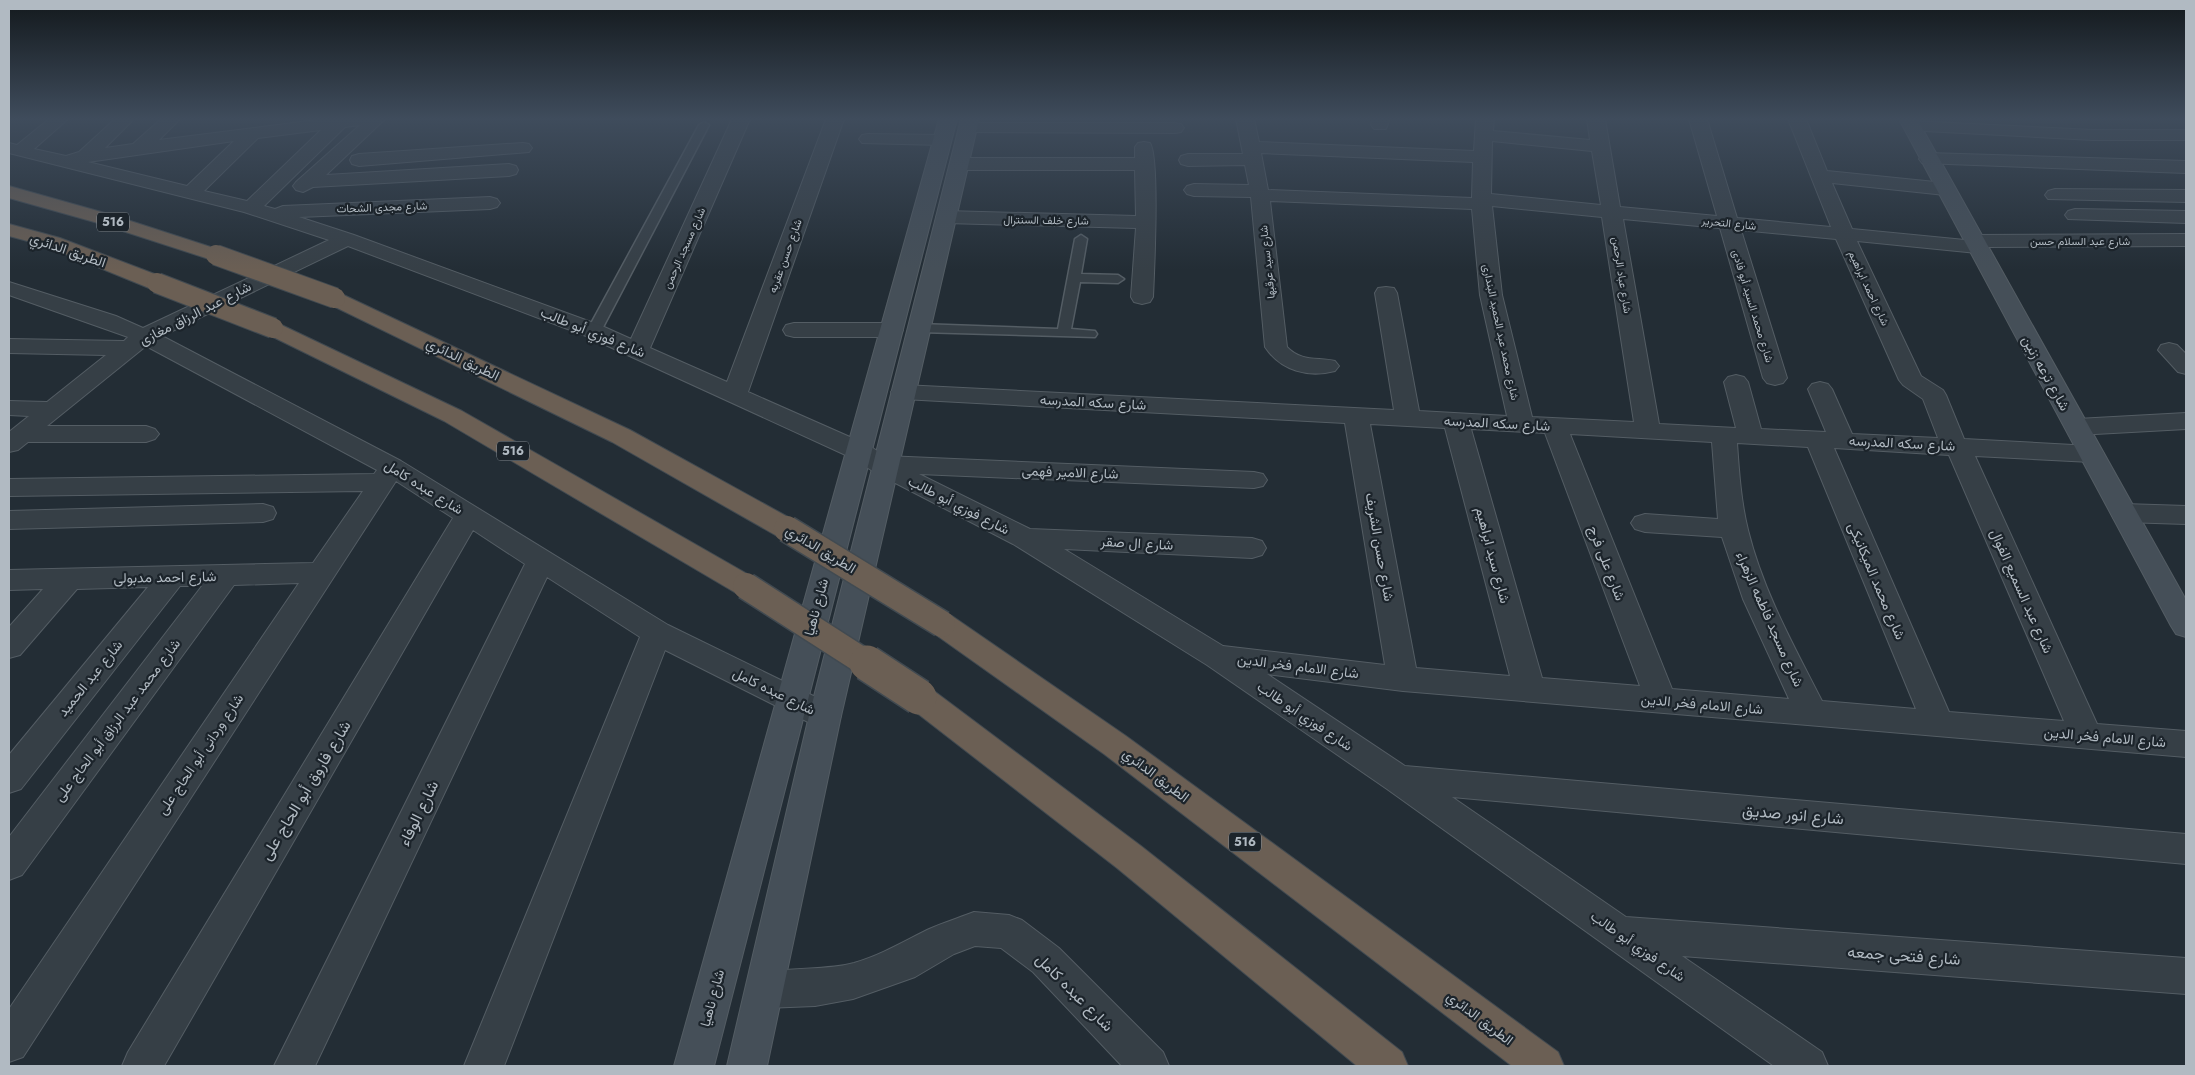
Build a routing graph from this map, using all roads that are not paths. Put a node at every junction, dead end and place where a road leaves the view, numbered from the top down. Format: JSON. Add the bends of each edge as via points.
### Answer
{"nodes":[{"id":1,"x":108,"y":169,"type":"edge"},
{"id":2,"x":216,"y":169,"type":"edge"},
{"id":3,"x":301,"y":169,"type":"edge"},
{"id":4,"x":322,"y":169,"type":"edge"},
{"id":5,"x":680,"y":169,"type":"edge"},
{"id":6,"x":719,"y":169,"type":"edge"},
{"id":7,"x":817,"y":169,"type":"edge"},
{"id":8,"x":950,"y":169,"type":"edge"},
{"id":9,"x":1081,"y":169,"type":"edge"},
{"id":10,"x":1145,"y":169,"type":"edge"},
{"id":11,"x":1254,"y":169,"type":"edge"},
{"id":12,"x":1482,"y":169,"type":"edge"},
{"id":13,"x":1605,"y":169,"type":"edge"},
{"id":14,"x":1712,"y":169,"type":"edge"},
{"id":15,"x":1818,"y":169,"type":"edge"},
{"id":16,"x":1934,"y":169,"type":"edge"},
{"id":17,"x":509,"y":170,"type":"dead end"},
{"id":18,"x":1821,"y":176,"type":"junction"},
{"id":19,"x":948,"y":180,"type":"junction"},
{"id":20,"x":308,"y":182,"type":"junction"},
{"id":21,"x":1194,"y":190,"type":"dead end"},
{"id":22,"x":1945,"y":190,"type":"junction"},
{"id":23,"x":9,"y":192,"type":"edge"},
{"id":24,"x":191,"y":193,"type":"junction"},
{"id":25,"x":1259,"y":193,"type":"junction"},
{"id":26,"x":2055,"y":194,"type":"dead end"},
{"id":27,"x":2186,"y":196,"type":"edge"},
{"id":28,"x":490,"y":202,"type":"dead end"},
{"id":29,"x":1481,"y":202,"type":"junction"},
{"id":30,"x":266,"y":211,"type":"junction"},
{"id":31,"x":1612,"y":212,"type":"junction"},
{"id":32,"x":2075,"y":215,"type":"dead end"},
{"id":33,"x":946,"y":217,"type":"junction"},
{"id":34,"x":2186,"y":217,"type":"edge"},
{"id":35,"x":1146,"y":222,"type":"junction"},
{"id":36,"x":1728,"y":223,"type":"junction"},
{"id":37,"x":9,"y":230,"type":"edge"},
{"id":38,"x":1844,"y":235,"type":"junction"},
{"id":39,"x":347,"y":239,"type":"junction"},
{"id":40,"x":1081,"y":239,"type":"dead end"},
{"id":41,"x":2186,"y":240,"type":"edge"},
{"id":42,"x":1975,"y":244,"type":"junction"},
{"id":43,"x":1074,"y":278,"type":"junction"},
{"id":44,"x":1118,"y":279,"type":"dead end"},
{"id":45,"x":9,"y":288,"type":"edge"},
{"id":46,"x":1386,"y":293,"type":"dead end"},
{"id":47,"x":1142,"y":297,"type":"dead end"},
{"id":48,"x":905,"y":329,"type":"junction"},
{"id":49,"x":794,"y":330,"type":"dead end"},
{"id":50,"x":594,"y":331,"type":"junction"},
{"id":51,"x":1064,"y":333,"type":"junction"},
{"id":52,"x":1090,"y":334,"type":"dead end"},
{"id":53,"x":136,"y":342,"type":"junction"},
{"id":54,"x":9,"y":346,"type":"edge"},
{"id":55,"x":638,"y":350,"type":"junction"},
{"id":56,"x":2169,"y":350,"type":"dead end"},
{"id":57,"x":1327,"y":366,"type":"dead end"},
{"id":58,"x":2186,"y":367,"type":"edge"},
{"id":59,"x":1775,"y":378,"type":"dead end"},
{"id":60,"x":1736,"y":382,"type":"dead end"},
{"id":61,"x":1820,"y":390,"type":"dead end"},
{"id":62,"x":903,"y":392,"type":"junction"},
{"id":63,"x":735,"y":394,"type":"junction"},
{"id":64,"x":9,"y":408,"type":"edge"},
{"id":65,"x":49,"y":409,"type":"junction"},
{"id":66,"x":1356,"y":415,"type":"junction"},
{"id":67,"x":1408,"y":418,"type":"junction"},
{"id":68,"x":1456,"y":420,"type":"junction"},
{"id":69,"x":2186,"y":421,"type":"edge"},
{"id":70,"x":1521,"y":424,"type":"junction"},
{"id":71,"x":1554,"y":426,"type":"junction"},
{"id":72,"x":2076,"y":427,"type":"junction"},
{"id":73,"x":1648,"y":430,"type":"junction"},
{"id":74,"x":146,"y":434,"type":"dead end"},
{"id":75,"x":1738,"y":435,"type":"junction"},
{"id":76,"x":13,"y":438,"type":"edge"},
{"id":77,"x":1830,"y":440,"type":"junction"},
{"id":78,"x":1956,"y":446,"type":"junction"},
{"id":79,"x":859,"y":451,"type":"junction"},
{"id":80,"x":2091,"y":454,"type":"junction"},
{"id":81,"x":886,"y":466,"type":"junction"},
{"id":82,"x":387,"y":474,"type":"junction"},
{"id":83,"x":1254,"y":480,"type":"dead end"},
{"id":84,"x":9,"y":487,"type":"edge"},
{"id":85,"x":263,"y":513,"type":"dead end"},
{"id":86,"x":2124,"y":513,"type":"junction"},
{"id":87,"x":468,"y":514,"type":"junction"},
{"id":88,"x":2186,"y":514,"type":"edge"},
{"id":89,"x":9,"y":520,"type":"edge"},
{"id":90,"x":1645,"y":523,"type":"dead end"},
{"id":91,"x":1734,"y":529,"type":"junction"},
{"id":92,"x":1022,"y":538,"type":"junction"},
{"id":93,"x":1252,"y":548,"type":"dead end"},
{"id":94,"x":541,"y":560,"type":"junction"},
{"id":95,"x":320,"y":573,"type":"junction"},
{"id":96,"x":226,"y":575,"type":"junction"},
{"id":97,"x":172,"y":577,"type":"junction"},
{"id":98,"x":69,"y":579,"type":"junction"},
{"id":99,"x":9,"y":580,"type":"edge"},
{"id":100,"x":2186,"y":626,"type":"edge"},
{"id":101,"x":657,"y":633,"type":"junction"},
{"id":102,"x":9,"y":647,"type":"edge"},
{"id":103,"x":1218,"y":657,"type":"junction"},
{"id":104,"x":1403,"y":679,"type":"junction"},
{"id":105,"x":1529,"y":689,"type":"junction"},
{"id":106,"x":791,"y":699,"type":"junction"},
{"id":107,"x":1661,"y":700,"type":"junction"},
{"id":108,"x":1812,"y":713,"type":"junction"},
{"id":109,"x":825,"y":716,"type":"junction"},
{"id":110,"x":1938,"y":723,"type":"junction"},
{"id":111,"x":2086,"y":735,"type":"junction"},
{"id":112,"x":2186,"y":744,"type":"edge"},
{"id":113,"x":9,"y":779,"type":"edge"},
{"id":114,"x":1399,"y":779,"type":"junction"},
{"id":115,"x":2186,"y":849,"type":"edge"},
{"id":116,"x":9,"y":864,"type":"edge"},
{"id":117,"x":1622,"y":934,"type":"junction"},
{"id":118,"x":2186,"y":976,"type":"edge"},
{"id":119,"x":765,"y":990,"type":"junction"},
{"id":120,"x":9,"y":1043,"type":"edge"},
{"id":121,"x":142,"y":1066,"type":"edge"},
{"id":122,"x":294,"y":1066,"type":"edge"},
{"id":123,"x":484,"y":1066,"type":"edge"},
{"id":124,"x":694,"y":1066,"type":"edge"},
{"id":125,"x":747,"y":1066,"type":"edge"},
{"id":126,"x":1150,"y":1066,"type":"edge"},
{"id":127,"x":1388,"y":1066,"type":"edge"},
{"id":128,"x":1544,"y":1066,"type":"edge"},
{"id":129,"x":1808,"y":1066,"type":"edge"}],
"edges":[{"from":1,"to":24,"type":"street","name":"شارع فوزي أبو طالب"},
{"from":2,"to":24,"type":"street"},
{"from":3,"to":30,"type":"street"},
{"from":4,"to":20,"type":"street"},
{"from":5,"to":50,"type":"lane"},
{"from":6,"to":55,"type":"street","name":"شارع مسجد الرحمن"},
{"from":7,"to":63,"type":"street","name":"شارع حسن عقربه"},
{"from":8,"to":19,"type":"main road","name":"شارع ناهيا"},
{"from":9,"to":19,"type":"street"},
{"from":10,"to":35,"type":"street"},
{"from":11,"to":25,"type":"street","name":"شارع سيد عرقبها"},
{"from":12,"to":29,"type":"street","name":"شارع محمد عبد الحميد البندارى"},
{"from":13,"to":31,"type":"street","name":"شارع عباد الرحمن"},
{"from":14,"to":36,"type":"street","name":"شارع محمد السيد أبو فادى"},
{"from":15,"to":18,"type":"street","name":"شارع احمد ابراهيم"},
{"from":16,"to":22,"type":"main road","name":"شارع ترعه زنين"},
{"from":17,"to":20,"type":"street"},
{"from":18,"to":22,"type":"street"},
{"from":18,"to":38,"type":"street","name":"شارع احمد ابراهيم"},
{"from":19,"to":33,"type":"main road","name":"شارع ناهيا"},
{"from":19,"to":48,"type":"main road","name":"شارع ناهيا"},
{"from":20,"to":30,"type":"street"},
{"from":21,"to":25,"type":"street","name":"شارع التحرير"},
{"from":22,"to":42,"type":"main road","name":"شارع ترعه زنين"},
{"from":23,"to":128,"type":"highway","name":"الطريق الدائري","number":"516","bridge":true,"via":[[216,255],[335,298],[620,436],[787,529],[942,624],[1123,751]]},
{"from":24,"to":30,"type":"street","name":"شارع فوزي أبو طالب"},
{"from":25,"to":29,"type":"street","name":"شارع التحرير"},
{"from":25,"to":57,"type":"street","name":"شارع سيد عرقبها","via":[[1276,347],[1287,360]]},
{"from":26,"to":27,"type":"street"},
{"from":28,"to":30,"type":"street","name":"شارع مجدى الشحات"},
{"from":29,"to":31,"type":"street","name":"شارع التحرير"},
{"from":29,"to":70,"type":"street","name":"شارع محمد عبد الحميد البندارى","via":[[1493,305]]},
{"from":30,"to":39,"type":"street","name":"شارع فوزي أبو طالب"},
{"from":31,"to":36,"type":"street","name":"شارع التحرير"},
{"from":31,"to":73,"type":"street","name":"شارع عباد الرحمن"},
{"from":32,"to":34,"type":"street"},
{"from":33,"to":35,"type":"street","name":"شارع خلف السنترال"},
{"from":33,"to":48,"type":"main road","name":"شارع ناهيا"},
{"from":35,"to":47,"type":"street"},
{"from":36,"to":38,"type":"street","name":"شارع التحرير"},
{"from":36,"to":59,"type":"street","name":"شارع محمد السيد أبو فادى"},
{"from":37,"to":127,"type":"highway","name":"الطريق الدائري","number":"516","bridge":true,"via":[[53,242],[273,328],[453,416],[746,586],[919,697],[1129,857]]},
{"from":38,"to":42,"type":"street","name":"شارع التحرير"},
{"from":38,"to":78,"type":"street","name":"شارع احمد ابراهيم","via":[[1911,380],[1934,395]]},
{"from":39,"to":50,"type":"street","name":"شارع فوزي أبو طالب"},
{"from":39,"to":53,"type":"street","name":"شارع عبد الرزاق مغازى"},
{"from":40,"to":43,"type":"lane"},
{"from":41,"to":42,"type":"street","name":"شارع عبد السلام حسن"},
{"from":42,"to":72,"type":"main road","name":"شارع ترعه زنين"},
{"from":43,"to":44,"type":"lane"},
{"from":43,"to":51,"type":"lane"},
{"from":45,"to":53,"type":"street","name":"شارع عبده كامل","via":[[108,321]]},
{"from":46,"to":67,"type":"street"},
{"from":48,"to":49,"type":"street"},
{"from":48,"to":51,"type":"lane"},
{"from":48,"to":62,"type":"main road","name":"شارع ناهيا"},
{"from":48,"to":79,"type":"main road","name":"شارع ناهيا"},
{"from":50,"to":55,"type":"street","name":"شارع فوزي أبو طالب"},
{"from":51,"to":52,"type":"lane"},
{"from":53,"to":54,"type":"street"},
{"from":53,"to":65,"type":"street","name":"شارع عبد الرزاق مغازى"},
{"from":53,"to":82,"type":"street","name":"شارع عبده كامل"},
{"from":55,"to":63,"type":"street","name":"شارع فوزي أبو طالب"},
{"from":56,"to":58,"type":"street"},
{"from":60,"to":75,"type":"street","name":"شارع مسجد فاطمه الزهراء"},
{"from":61,"to":77,"type":"street","name":"شارع محمد الميكانيكى"},
{"from":62,"to":66,"type":"street","name":"شارع سكه المدرسه"},
{"from":62,"to":81,"type":"main road","name":"شارع ناهيا"},
{"from":63,"to":79,"type":"street","name":"شارع فوزي أبو طالب"},
{"from":64,"to":65,"type":"street"},
{"from":65,"to":76,"type":"street","name":"شارع عبد الرزاق مغازى"},
{"from":66,"to":67,"type":"street","name":"شارع سكه المدرسه"},
{"from":66,"to":104,"type":"street","name":"شارع حسن الشريف"},
{"from":67,"to":68,"type":"street","name":"شارع سكه المدرسه"},
{"from":68,"to":70,"type":"street","name":"شارع سكه المدرسه"},
{"from":68,"to":105,"type":"street","name":"شارع سيد ابراهيم"},
{"from":69,"to":72,"type":"street"},
{"from":70,"to":71,"type":"street","name":"شارع سكه المدرسه"},
{"from":71,"to":73,"type":"street","name":"شارع سكه المدرسه"},
{"from":71,"to":107,"type":"street","name":"شارع على فرج"},
{"from":72,"to":80,"type":"main road","name":"شارع ترعه زنين"},
{"from":73,"to":75,"type":"street","name":"شارع سكه المدرسه"},
{"from":74,"to":76,"type":"street"},
{"from":75,"to":77,"type":"street","name":"شارع سكه المدرسه"},
{"from":75,"to":91,"type":"street","name":"شارع مسجد فاطمه الزهراء","via":[[1728,496]]},
{"from":77,"to":78,"type":"street","name":"شارع سكه المدرسه"},
{"from":77,"to":110,"type":"street","name":"شارع محمد الميكانيكى"},
{"from":78,"to":80,"type":"street","name":"شارع سكه المدرسه"},
{"from":78,"to":111,"type":"street","name":"شارع عبد السميع الفوال"},
{"from":79,"to":81,"type":"street","name":"شارع فوزي أبو طالب"},
{"from":79,"to":106,"type":"main road","name":"شارع ناهيا"},
{"from":80,"to":86,"type":"main road","name":"شارع ترعه زنين"},
{"from":81,"to":83,"type":"street","name":"شارع الامير فهمى"},
{"from":81,"to":92,"type":"street","name":"شارع فوزي أبو طالب"},
{"from":81,"to":109,"type":"main road","name":"شارع ناهيا"},
{"from":82,"to":84,"type":"street"},
{"from":82,"to":87,"type":"street","name":"شارع عبده كامل"},
{"from":82,"to":95,"type":"street","name":"شارع وردانى أبو الحاج على"},
{"from":85,"to":89,"type":"street"},
{"from":86,"to":88,"type":"street"},
{"from":86,"to":100,"type":"main road","name":"شارع ترعه زنين"},
{"from":87,"to":94,"type":"street","name":"شارع عبده كامل"},
{"from":87,"to":121,"type":"street","name":"شارع فاروق أبو الحاج على"},
{"from":90,"to":91,"type":"street"},
{"from":91,"to":108,"type":"street","name":"شارع مسجد فاطمه الزهراء","via":[[1742,559]]},
{"from":92,"to":93,"type":"street","name":"شارع ال صقر"},
{"from":92,"to":103,"type":"street","name":"شارع فوزي أبو طالب"},
{"from":94,"to":101,"type":"street","name":"شارع عبده كامل"},
{"from":94,"to":122,"type":"street","name":"شارع الوفاء"},
{"from":95,"to":96,"type":"street","name":"شارع احمد مدبولى"},
{"from":95,"to":120,"type":"street","name":"شارع وردانى أبو الحاج على"},
{"from":96,"to":97,"type":"street","name":"شارع احمد مدبولى"},
{"from":96,"to":116,"type":"street","name":"شارع محمد عبد الرزاق أبو الحاج على"},
{"from":97,"to":98,"type":"street","name":"شارع احمد مدبولى"},
{"from":97,"to":113,"type":"street","name":"شارع عبد الحميد"},
{"from":98,"to":99,"type":"street","name":"شارع احمد مدبولى"},
{"from":98,"to":102,"type":"street"},
{"from":101,"to":106,"type":"street","name":"شارع عبده كامل"},
{"from":101,"to":123,"type":"street"},
{"from":103,"to":104,"type":"street","name":"شارع الامام فخر الدين"},
{"from":103,"to":114,"type":"street","name":"شارع فوزي أبو طالب"},
{"from":104,"to":105,"type":"street","name":"شارع الامام فخر الدين"},
{"from":105,"to":107,"type":"street","name":"شارع الامام فخر الدين"},
{"from":106,"to":109,"type":"street","name":"شارع عبده كامل"},
{"from":106,"to":124,"type":"main road","name":"شارع ناهيا"},
{"from":107,"to":108,"type":"street","name":"شارع الامام فخر الدين"},
{"from":108,"to":110,"type":"street","name":"شارع الامام فخر الدين"},
{"from":109,"to":119,"type":"main road","name":"شارع ناهيا"},
{"from":110,"to":111,"type":"street","name":"شارع الامام فخر الدين"},
{"from":111,"to":112,"type":"street","name":"شارع الامام فخر الدين"},
{"from":114,"to":115,"type":"street","name":"شارع انور صديق"},
{"from":114,"to":117,"type":"street","name":"شارع فوزي أبو طالب"},
{"from":117,"to":118,"type":"street","name":"شارع فتحى جمعه"},
{"from":117,"to":129,"type":"street","name":"شارع فوزي أبو طالب"},
{"from":119,"to":125,"type":"main road","name":"شارع ناهيا"},
{"from":119,"to":126,"type":"street","name":"شارع عبده كامل","via":[[815,988],[853,981],[902,964],[941,942],[974,929],[1009,932],[1046,960]]}]}
